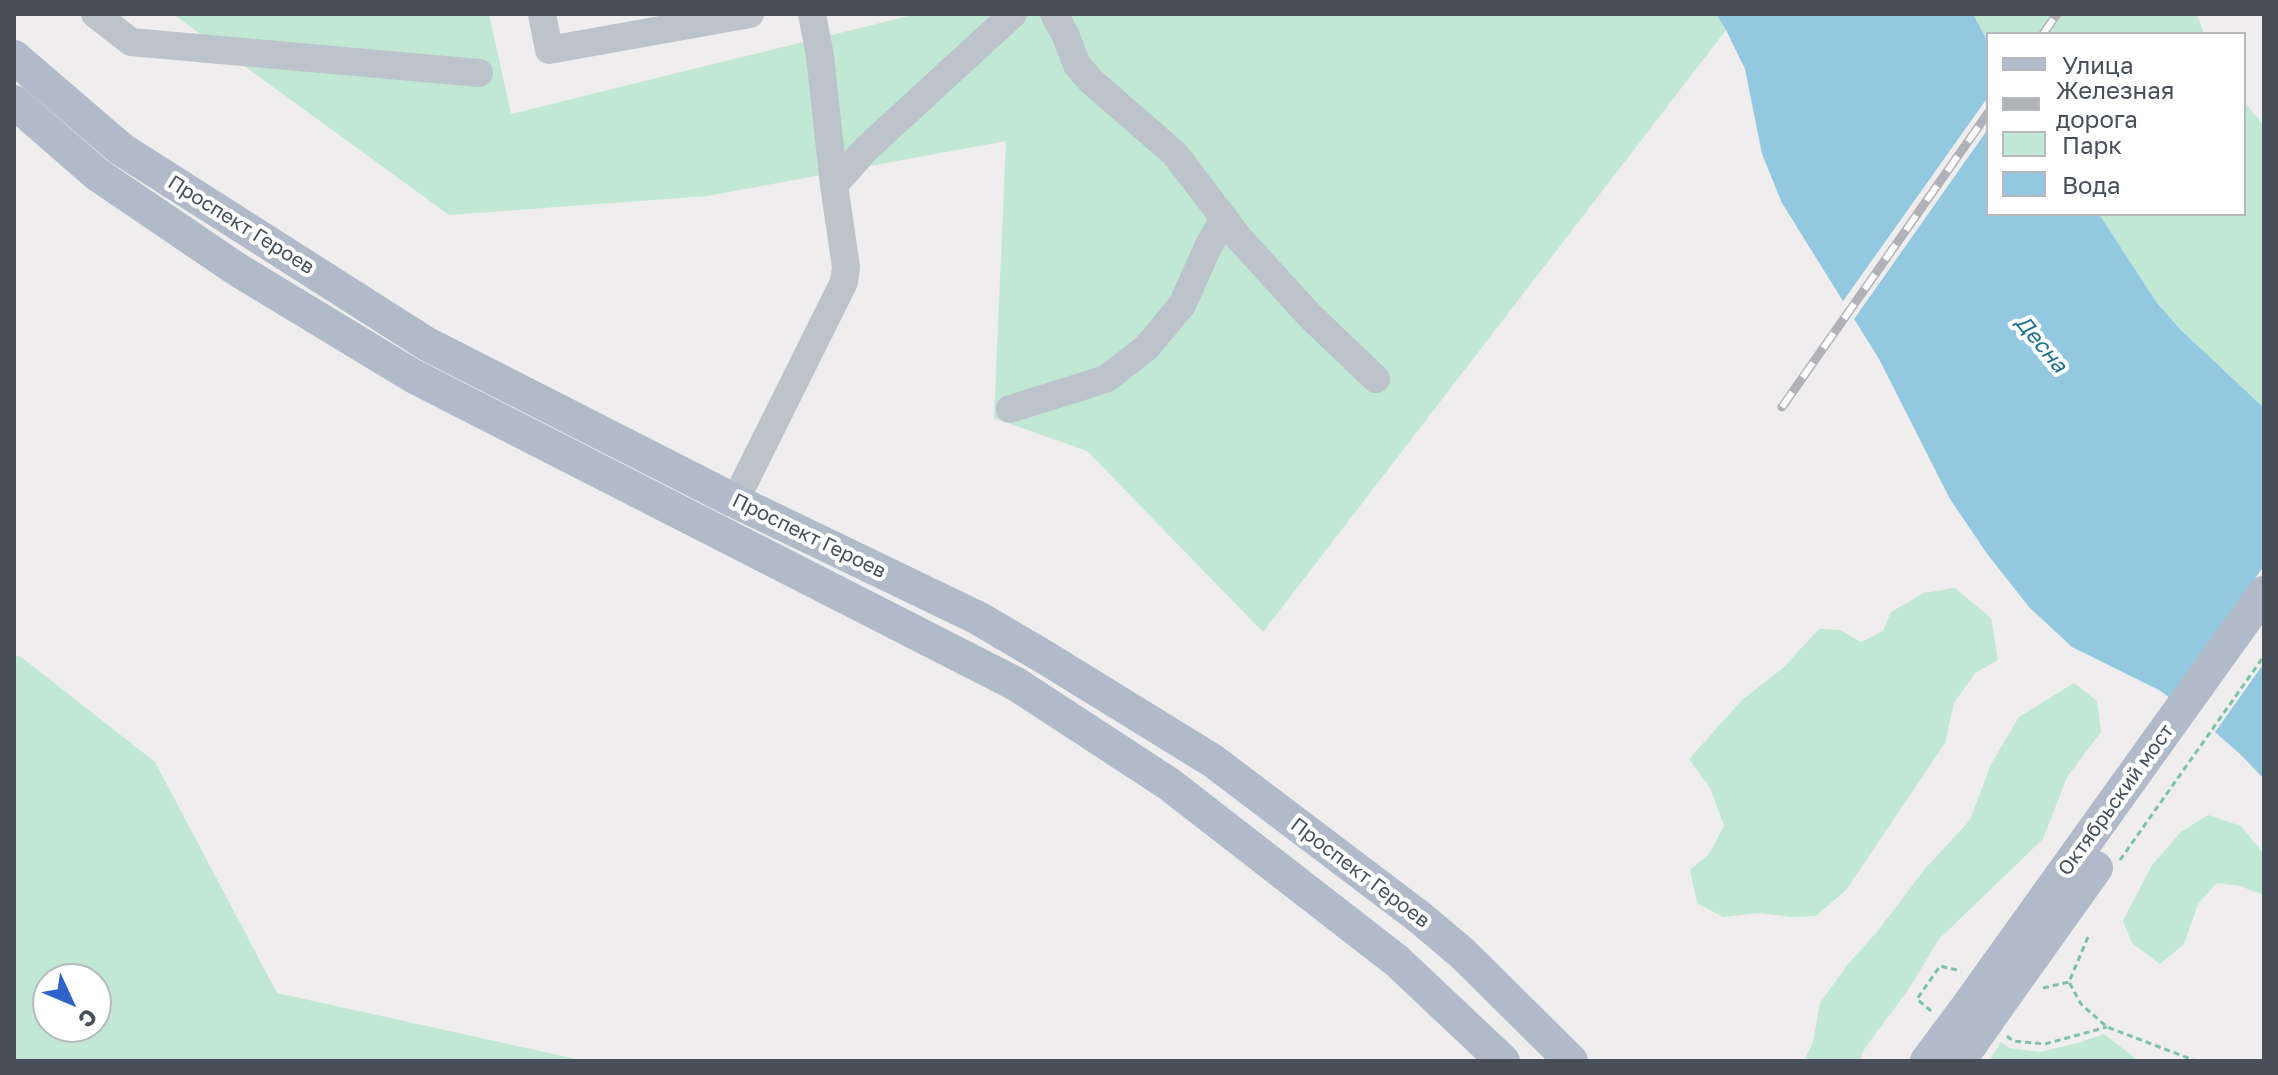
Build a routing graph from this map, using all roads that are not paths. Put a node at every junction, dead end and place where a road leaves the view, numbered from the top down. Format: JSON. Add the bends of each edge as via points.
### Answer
{"nodes":[{"id":1,"x":95,"y":14,"type":"edge"},
{"id":2,"x":542,"y":14,"type":"edge"},
{"id":3,"x":750,"y":14,"type":"edge"},
{"id":4,"x":812,"y":14,"type":"edge"},
{"id":5,"x":1054,"y":14,"type":"edge"},
{"id":6,"x":1008,"y":16,"type":"edge"},
{"id":7,"x":14,"y":57,"type":"edge"},
{"id":8,"x":479,"y":73,"type":"dead end"},
{"id":9,"x":14,"y":102,"type":"edge"},
{"id":10,"x":834,"y":185,"type":"junction"},
{"id":11,"x":1224,"y":218,"type":"junction"},
{"id":12,"x":1376,"y":379,"type":"dead end"},
{"id":13,"x":1010,"y":409,"type":"dead end"},
{"id":14,"x":735,"y":501,"type":"junction"},
{"id":15,"x":2264,"y":593,"type":"edge"},
{"id":16,"x":2264,"y":630,"type":"edge"},
{"id":17,"x":1976,"y":1021,"type":"junction"},
{"id":18,"x":1503,"y":1061,"type":"edge"},
{"id":19,"x":1571,"y":1061,"type":"edge"},
{"id":20,"x":1927,"y":1061,"type":"edge"},
{"id":21,"x":1959,"y":1061,"type":"edge"}],
"edges":[{"from":1,"to":8,"type":"street","via":[[131,42]]},
{"from":2,"to":3,"type":"street","via":[[549,50]]},
{"from":4,"to":10,"type":"street"},
{"from":5,"to":11,"type":"street","via":[[1077,65],[1175,154]]},
{"from":6,"to":10,"type":"street"},
{"from":7,"to":14,"type":"main road","name":"Проспект Героев","via":[[121,149],[427,344]]},
{"from":9,"to":18,"type":"main road","name":"Проспект Героев","via":[[98,175],[238,270],[413,376],[1029,693],[1169,784],[1378,946]]},
{"from":10,"to":14,"type":"street","via":[[844,282]]},
{"from":11,"to":12,"type":"street","via":[[1310,316]]},
{"from":11,"to":13,"type":"street","via":[[1182,305],[1146,348],[1106,379]]},
{"from":14,"to":19,"type":"main road","name":"Проспект Героев","via":[[978,618],[1213,761],[1425,921]]},
{"from":15,"to":17,"type":"main road","name":"Октябрьский мост","bridge":true},
{"from":16,"to":17,"type":"main road","name":"Октябрьский мост","bridge":true},
{"from":17,"to":20,"type":"main road"},
{"from":17,"to":21,"type":"main road"}]}
